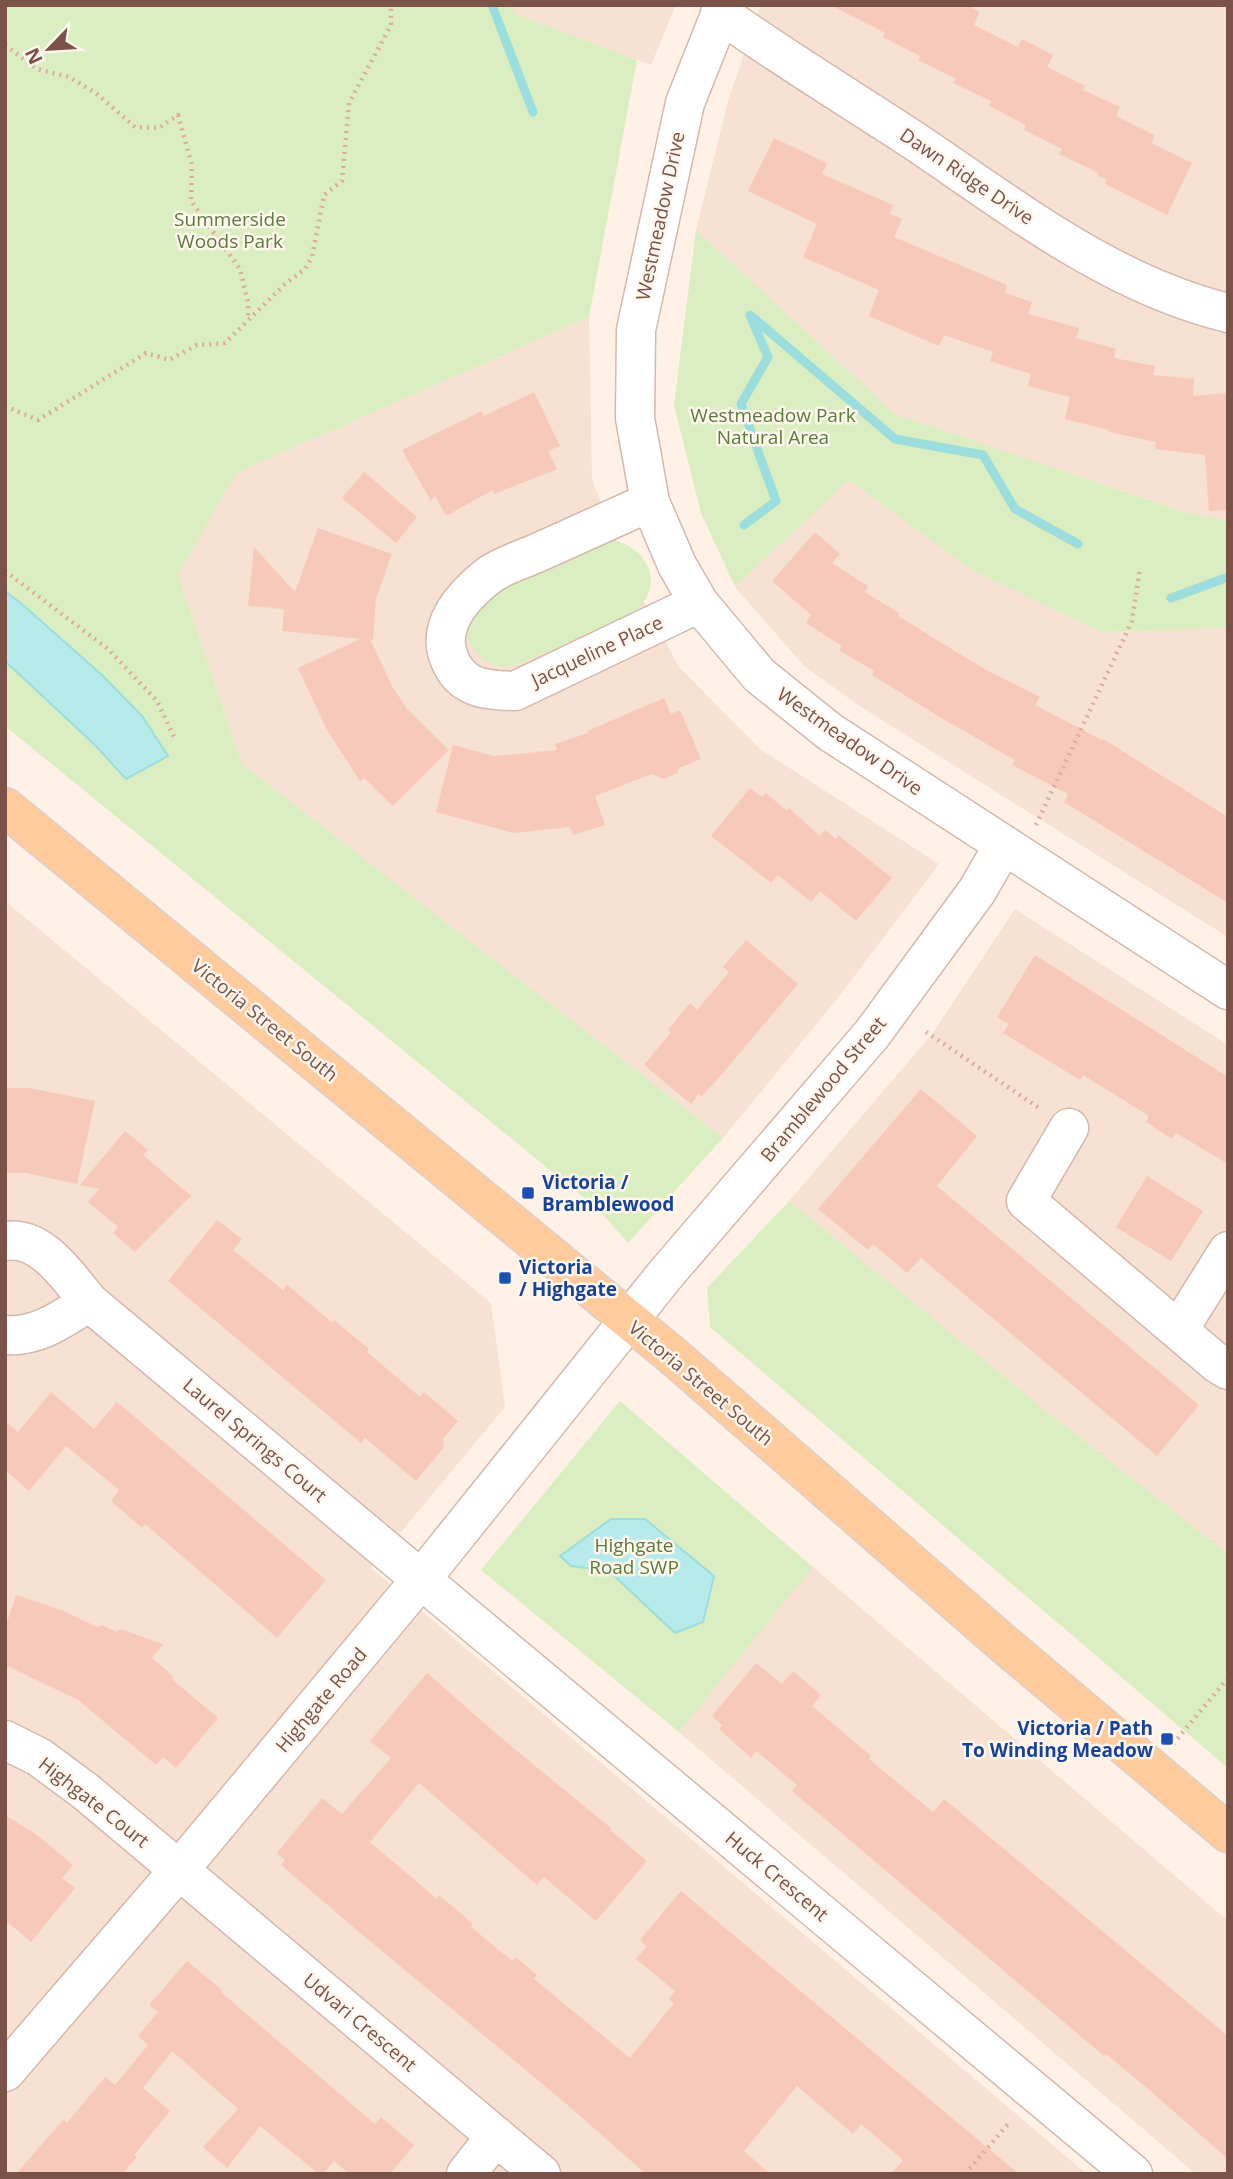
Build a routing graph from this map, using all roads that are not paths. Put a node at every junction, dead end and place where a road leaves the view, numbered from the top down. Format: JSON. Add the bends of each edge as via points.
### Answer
{"nodes":[{"id":1,"x":722,"y":9,"type":"edge"},
{"id":2,"x":1228,"y":313,"type":"edge"},
{"id":3,"x":650,"y":502,"type":"junction"},
{"id":4,"x":699,"y":603,"type":"junction"},
{"id":5,"x":5,"y":807,"type":"edge"},
{"id":6,"x":1018,"y":839,"type":"junction"},
{"id":7,"x":1228,"y":990,"type":"edge"},
{"id":8,"x":1069,"y":1128,"type":"road end"},
{"id":9,"x":5,"y":1241,"type":"edge"},
{"id":10,"x":1228,"y":1251,"type":"edge"},
{"id":11,"x":89,"y":1302,"type":"junction"},
{"id":12,"x":628,"y":1322,"type":"junction"},
{"id":13,"x":1179,"y":1329,"type":"junction"},
{"id":14,"x":5,"y":1335,"type":"edge"},
{"id":15,"x":1228,"y":1370,"type":"edge"},
{"id":16,"x":422,"y":1578,"type":"junction"},
{"id":17,"x":5,"y":1740,"type":"edge"},
{"id":18,"x":1228,"y":1833,"type":"edge"},
{"id":19,"x":179,"y":1870,"type":"junction"},
{"id":20,"x":5,"y":2072,"type":"edge"},
{"id":21,"x":496,"y":2136,"type":"junction"},
{"id":22,"x":466,"y":2174,"type":"edge"},
{"id":23,"x":541,"y":2174,"type":"edge"},
{"id":24,"x":1133,"y":2174,"type":"edge"}],
"edges":[{"from":1,"to":2,"type":"street","name":"Dawn Ridge Drive","via":[[759,41],[1066,242],[1129,278]]},
{"from":1,"to":3,"type":"street","name":"Westmeadow Drive","via":[[685,103],[636,330],[635,418]]},
{"from":3,"to":4,"type":"street","name":"Westmeadow Drive"},
{"from":3,"to":4,"type":"street","name":"Jacqueline Place","via":[[480,583],[460,601],[447,627],[446,651],[454,671],[469,684],[515,691]]},
{"from":4,"to":6,"type":"street","name":"Westmeadow Drive","via":[[759,675],[830,732]]},
{"from":5,"to":12,"type":"main road","name":"Victoria Street South"},
{"from":6,"to":7,"type":"street","name":"Westmeadow Drive"},
{"from":6,"to":12,"type":"street","name":"Bramblewood Street","via":[[872,1034]]},
{"from":8,"to":13,"type":"street","via":[[1026,1201]]},
{"from":9,"to":11,"type":"street","name":"Laurel Springs Court","via":[[15,1239],[38,1247]]},
{"from":10,"to":13,"type":"street"},
{"from":11,"to":14,"type":"street","via":[[40,1330]]},
{"from":11,"to":16,"type":"street","name":"Laurel Springs Court"},
{"from":12,"to":16,"type":"street","name":"Highgate Road"},
{"from":12,"to":18,"type":"main road","name":"Victoria Street South"},
{"from":13,"to":15,"type":"street"},
{"from":16,"to":19,"type":"street","name":"Highgate Road"},
{"from":16,"to":24,"type":"street","name":"Huck Crescent"},
{"from":17,"to":19,"type":"street","name":"Highgate Court","via":[[85,1791]]},
{"from":19,"to":20,"type":"street","name":"Highgate Road"},
{"from":19,"to":21,"type":"street","name":"Udvari Crescent"},
{"from":21,"to":22,"type":"street"},
{"from":21,"to":23,"type":"street","name":"Udvari Crescent"}]}
